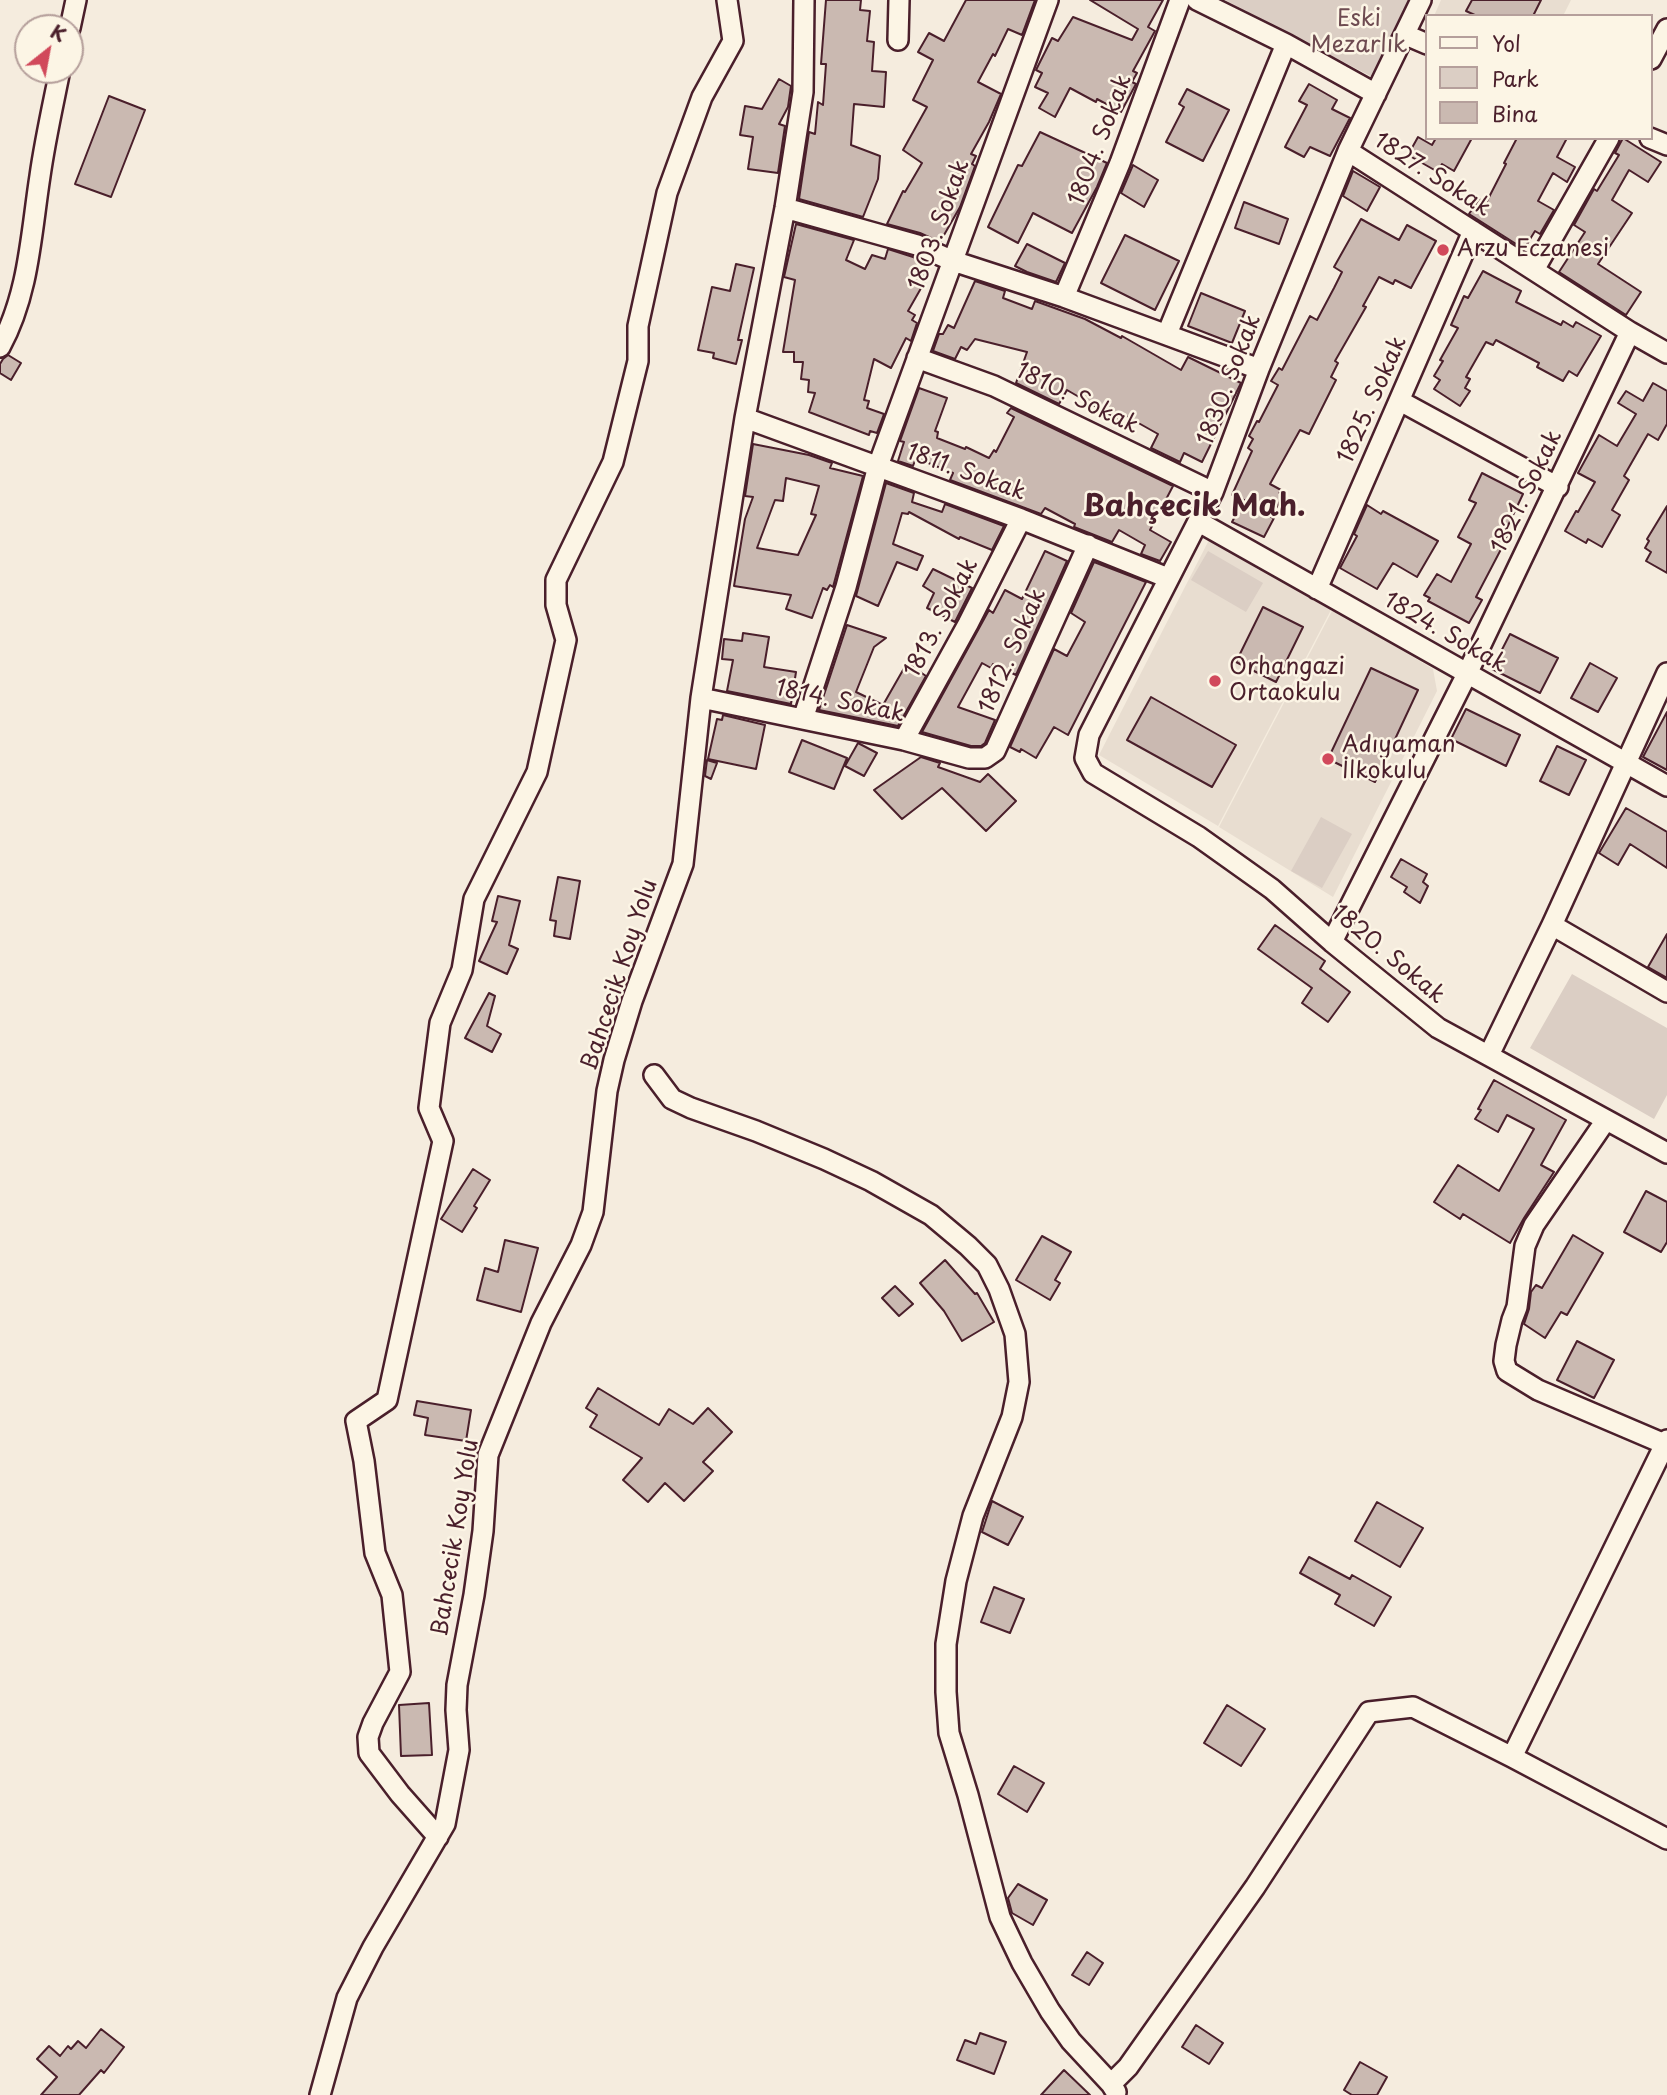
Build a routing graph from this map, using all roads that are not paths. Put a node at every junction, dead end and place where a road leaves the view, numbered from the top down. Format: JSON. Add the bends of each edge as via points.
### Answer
{"nodes":[{"id":1,"x":727,"y":0,"type":"edge"},
{"id":2,"x":804,"y":0,"type":"edge"},
{"id":3,"x":899,"y":0,"type":"edge"},
{"id":4,"x":1048,"y":0,"type":"edge"},
{"id":5,"x":1180,"y":0,"type":"edge"},
{"id":6,"x":1197,"y":0,"type":"edge"},
{"id":7,"x":1421,"y":0,"type":"edge"},
{"id":8,"x":1667,"y":29,"type":"edge"},
{"id":9,"x":1406,"y":34,"type":"junction"},
{"id":10,"x":898,"y":40,"type":"dead end"},
{"id":11,"x":1286,"y":44,"type":"junction"},
{"id":12,"x":1426,"y":44,"type":"edge"},
{"id":13,"x":1653,"y":55,"type":"edge"},
{"id":14,"x":57,"y":84,"type":"edge"},
{"id":15,"x":1376,"y":94,"type":"junction"},
{"id":16,"x":1608,"y":140,"type":"edge"},
{"id":17,"x":1348,"y":151,"type":"junction"},
{"id":18,"x":785,"y":208,"type":"junction"},
{"id":19,"x":1473,"y":231,"type":"junction"},
{"id":20,"x":953,"y":261,"type":"junction"},
{"id":21,"x":1534,"y":270,"type":"junction"},
{"id":22,"x":1064,"y":297,"type":"junction"},
{"id":23,"x":1630,"y":332,"type":"junction"},
{"id":24,"x":1167,"y":334,"type":"junction"},
{"id":25,"x":0,"y":347,"type":"edge"},
{"id":26,"x":1667,"y":353,"type":"edge"},
{"id":27,"x":917,"y":358,"type":"junction"},
{"id":28,"x":1259,"y":369,"type":"junction"},
{"id":29,"x":1401,"y":401,"type":"junction"},
{"id":30,"x":745,"y":418,"type":"junction"},
{"id":31,"x":878,"y":466,"type":"junction"},
{"id":32,"x":1558,"y":486,"type":"junction"},
{"id":33,"x":1213,"y":492,"type":"junction"},
{"id":34,"x":1021,"y":519,"type":"junction"},
{"id":35,"x":1199,"y":522,"type":"junction"},
{"id":36,"x":1088,"y":545,"type":"junction"},
{"id":37,"x":1168,"y":578,"type":"junction"},
{"id":38,"x":1317,"y":589,"type":"junction"},
{"id":39,"x":1667,"y":673,"type":"edge"},
{"id":40,"x":1467,"y":674,"type":"junction"},
{"id":41,"x":701,"y":698,"type":"junction"},
{"id":42,"x":803,"y":719,"type":"junction"},
{"id":43,"x":904,"y":740,"type":"junction"},
{"id":44,"x":969,"y":758,"type":"joint"},
{"id":45,"x":1626,"y":764,"type":"junction"},
{"id":46,"x":1093,"y":773,"type":"joint"},
{"id":47,"x":1667,"y":786,"type":"edge"},
{"id":48,"x":1552,"y":925,"type":"junction"},
{"id":49,"x":1332,"y":942,"type":"junction"},
{"id":50,"x":1667,"y":992,"type":"edge"},
{"id":51,"x":1489,"y":1055,"type":"junction"},
{"id":52,"x":654,"y":1075,"type":"dead end"},
{"id":53,"x":1606,"y":1120,"type":"junction"},
{"id":54,"x":1667,"y":1153,"type":"edge"},
{"id":55,"x":1666,"y":1443,"type":"edge"},
{"id":56,"x":1512,"y":1757,"type":"junction"},
{"id":57,"x":438,"y":1838,"type":"junction"},
{"id":58,"x":1667,"y":1839,"type":"edge"},
{"id":59,"x":1115,"y":2089,"type":"edge"},
{"id":60,"x":320,"y":2095,"type":"edge"}],
"edges":[{"from":1,"to":57,"type":"street","via":[[733,41],[702,97],[667,193],[638,326],[638,361],[613,462],[556,580],[556,605],[566,640],[537,772],[474,899],[462,970],[440,1023],[429,1108],[443,1141],[387,1400],[356,1421],[374,1553],[392,1595],[400,1672],[370,1730],[369,1753]]},
{"from":2,"to":18,"type":"street","name":"Bahcecik Koy Yolu","via":[[803,92]]},
{"from":3,"to":10,"type":"street"},
{"from":4,"to":20,"type":"street","name":"1803. Sokak"},
{"from":5,"to":22,"type":"street","name":"1804. Sokak"},
{"from":6,"to":11,"type":"street"},
{"from":7,"to":9,"type":"street","name":"1830. Sokak"},
{"from":8,"to":13,"type":"street"},
{"from":9,"to":12,"type":"street"},
{"from":9,"to":15,"type":"street","name":"1830. Sokak"},
{"from":11,"to":15,"type":"street"},
{"from":11,"to":24,"type":"street"},
{"from":14,"to":25,"type":"street","via":[[28,265],[18,310]]},
{"from":15,"to":17,"type":"street","name":"1830. Sokak"},
{"from":16,"to":21,"type":"street"},
{"from":17,"to":19,"type":"street","name":"1827. Sokak"},
{"from":17,"to":28,"type":"street","name":"1830. Sokak"},
{"from":18,"to":20,"type":"street","via":[[917,245]]},
{"from":18,"to":30,"type":"street","name":"Bahcecik Koy Yolu"},
{"from":19,"to":21,"type":"street","name":"1827. Sokak"},
{"from":19,"to":29,"type":"street","name":"1825. Sokak"},
{"from":20,"to":22,"type":"street"},
{"from":20,"to":27,"type":"street","name":"1803. Sokak"},
{"from":21,"to":23,"type":"street","name":"1827. Sokak"},
{"from":22,"to":24,"type":"street"},
{"from":23,"to":26,"type":"street","name":"1827. Sokak"},
{"from":23,"to":32,"type":"street","name":"1821. Sokak"},
{"from":24,"to":28,"type":"street"},
{"from":27,"to":31,"type":"street","name":"1803. Sokak"},
{"from":27,"to":33,"type":"street","name":"1810. Sokak","via":[[994,386]]},
{"from":28,"to":33,"type":"street","name":"1830. Sokak"},
{"from":29,"to":32,"type":"street"},
{"from":29,"to":38,"type":"street","name":"1825. Sokak"},
{"from":30,"to":31,"type":"street","name":"1811. Sokak"},
{"from":30,"to":41,"type":"street","name":"Bahcecik Koy Yolu"},
{"from":31,"to":34,"type":"street","name":"1811. Sokak"},
{"from":31,"to":42,"type":"street","name":"1803. Sokak","via":[[846,587]]},
{"from":32,"to":40,"type":"street","name":"1821. Sokak"},
{"from":33,"to":35,"type":"street","name":"1830. Sokak"},
{"from":34,"to":36,"type":"street","name":"1811. Sokak"},
{"from":34,"to":43,"type":"street","name":"1813. Sokak"},
{"from":35,"to":37,"type":"street","name":"1830. Sokak"},
{"from":35,"to":38,"type":"street","name":"1824. Sokak"},
{"from":36,"to":37,"type":"street","name":"1811. Sokak"},
{"from":36,"to":44,"type":"street","name":"1812. Sokak","via":[[995,751],[985,758]]},
{"from":37,"to":46,"type":"street","name":"1830. Sokak","via":[[1089,735],[1085,758]]},
{"from":38,"to":40,"type":"street","name":"1824. Sokak"},
{"from":39,"to":45,"type":"street"},
{"from":40,"to":45,"type":"street","name":"1824. Sokak"},
{"from":40,"to":49,"type":"street","name":"1821. Sokak"},
{"from":41,"to":42,"type":"street","name":"1814. Sokak"},
{"from":41,"to":57,"type":"street","name":"Bahcecik Koy Yolu","via":[[683,864],[614,1060],[593,1212],[541,1323],[488,1455],[483,1531],[457,1685],[459,1750]]},
{"from":42,"to":43,"type":"street","name":"1814. Sokak"},
{"from":43,"to":44,"type":"street","name":"1814. Sokak"},
{"from":45,"to":47,"type":"street","name":"1824. Sokak"},
{"from":45,"to":48,"type":"street"},
{"from":46,"to":49,"type":"street","name":"1820. Sokak","via":[[1199,837],[1272,889]]},
{"from":48,"to":50,"type":"street"},
{"from":48,"to":51,"type":"street"},
{"from":49,"to":51,"type":"street","name":"1820. Sokak","via":[[1438,1028]]},
{"from":51,"to":53,"type":"street","name":"1820. Sokak"},
{"from":52,"to":59,"type":"street","via":[[672,1099],[824,1159],[931,1215],[987,1265],[999,1289],[1015,1334],[1019,1382],[1012,1417],[973,1516],[956,1581],[946,1644],[949,1733],[999,1917],[1050,2011]]},
{"from":53,"to":54,"type":"street","name":"1820. Sokak"},
{"from":53,"to":55,"type":"street","via":[[1534,1225],[1525,1246],[1504,1361],[1507,1371],[1538,1390]]},
{"from":55,"to":56,"type":"street"},
{"from":56,"to":58,"type":"street"},
{"from":56,"to":59,"type":"street","via":[[1412,1707],[1369,1712]]},
{"from":57,"to":60,"type":"street","name":"Bahcecik Koy Yolu","via":[[347,1998]]}]}
